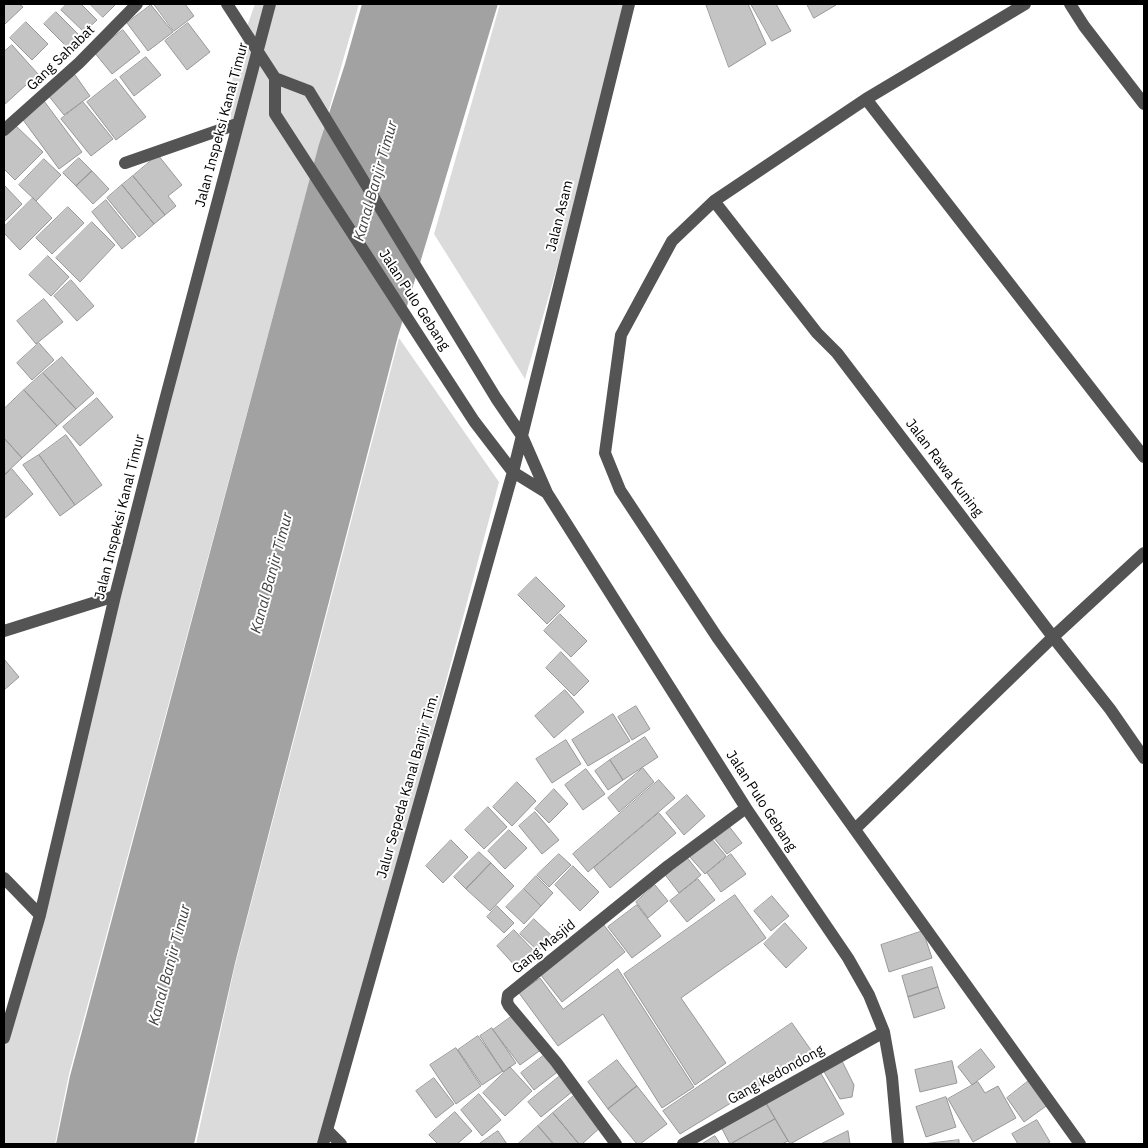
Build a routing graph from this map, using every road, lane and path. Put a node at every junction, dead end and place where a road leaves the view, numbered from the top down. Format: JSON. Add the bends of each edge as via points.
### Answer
{"nodes":[{"id":1,"x":137,"y":4,"type":"edge"},
{"id":2,"x":227,"y":4,"type":"edge"},
{"id":3,"x":270,"y":4,"type":"edge"},
{"id":4,"x":629,"y":4,"type":"edge"},
{"id":5,"x":1024,"y":4,"type":"edge"},
{"id":6,"x":1070,"y":4,"type":"edge"},
{"id":7,"x":257,"y":49,"type":"junction"},
{"id":8,"x":275,"y":78,"type":"junction"},
{"id":9,"x":866,"y":99,"type":"junction"},
{"id":10,"x":1144,"y":104,"type":"edge"},
{"id":11,"x":237,"y":124,"type":"junction"},
{"id":12,"x":4,"y":130,"type":"edge"},
{"id":13,"x":124,"y":163,"type":"dead end"},
{"id":14,"x":714,"y":201,"type":"junction"},
{"id":15,"x":522,"y":436,"type":"junction"},
{"id":16,"x":1144,"y":457,"type":"edge"},
{"id":17,"x":513,"y":472,"type":"junction"},
{"id":18,"x":547,"y":494,"type":"junction"},
{"id":19,"x":1144,"y":553,"type":"edge"},
{"id":20,"x":115,"y":596,"type":"junction"},
{"id":21,"x":4,"y":631,"type":"edge"},
{"id":22,"x":1053,"y":637,"type":"junction"},
{"id":23,"x":1144,"y":758,"type":"edge"},
{"id":24,"x":746,"y":808,"type":"junction"},
{"id":25,"x":855,"y":829,"type":"junction"},
{"id":26,"x":4,"y":878,"type":"edge"},
{"id":27,"x":40,"y":915,"type":"junction"},
{"id":28,"x":884,"y":1032,"type":"junction"},
{"id":29,"x":4,"y":1038,"type":"edge"},
{"id":30,"x":328,"y":1130,"type":"junction"},
{"id":31,"x":323,"y":1144,"type":"edge"},
{"id":32,"x":341,"y":1144,"type":"edge"},
{"id":33,"x":616,"y":1144,"type":"edge"},
{"id":34,"x":683,"y":1144,"type":"edge"},
{"id":35,"x":898,"y":1144,"type":"edge"},
{"id":36,"x":1080,"y":1144,"type":"edge"}],
"edges":[{"from":1,"to":12,"type":"street","name":"Gang Sahabat","via":[[79,63]]},
{"from":2,"to":7,"type":"street"},
{"from":3,"to":7,"type":"street","name":"Jalan Inspeksi Kanal Timur"},
{"from":4,"to":15,"type":"street","name":"Jalan Asam"},
{"from":5,"to":9,"type":"street"},
{"from":6,"to":10,"type":"street"},
{"from":7,"to":8,"type":"street"},
{"from":7,"to":11,"type":"street","name":"Jalan Inspeksi Kanal Timur"},
{"from":8,"to":15,"type":"street","name":"Jalan Pulo Gebang","via":[[309,91]]},
{"from":8,"to":17,"type":"street","name":"Jalan Pulo Gebang","via":[[275,114],[474,421]]},
{"from":9,"to":14,"type":"street"},
{"from":9,"to":16,"type":"street"},
{"from":11,"to":13,"type":"street"},
{"from":11,"to":20,"type":"street","name":"Jalan Inspeksi Kanal Timur"},
{"from":14,"to":22,"type":"street","name":"Jalan Rawa Kuning","via":[[818,333],[838,353]]},
{"from":14,"to":25,"type":"street","via":[[672,241],[621,335],[605,453],[620,490],[717,637]]},
{"from":15,"to":17,"type":"street","name":"Jalur Sepeda Kanal Banjir Tim."},
{"from":15,"to":18,"type":"street","name":"Jalan Pulo Gebang"},
{"from":17,"to":18,"type":"street","name":"Jalan Pulo Gebang"},
{"from":17,"to":30,"type":"street","name":"Jalur Sepeda Kanal Banjir Tim."},
{"from":18,"to":24,"type":"street","name":"Jalan Pulo Gebang"},
{"from":19,"to":22,"type":"street"},
{"from":20,"to":21,"type":"street"},
{"from":20,"to":27,"type":"street","name":"Jalan Inspeksi Kanal Timur"},
{"from":22,"to":23,"type":"street","name":"Jalan Rawa Kuning","via":[[1110,708]]},
{"from":22,"to":25,"type":"street"},
{"from":24,"to":28,"type":"street","name":"Jalan Pulo Gebang","via":[[848,958],[869,995]]},
{"from":24,"to":33,"type":"street","name":"Gang Masjid","via":[[668,866],[508,995],[509,1006],[556,1062]]},
{"from":25,"to":36,"type":"street"},
{"from":26,"to":27,"type":"street"},
{"from":27,"to":29,"type":"street","name":"Jalan Inspeksi Kanal Timur"},
{"from":28,"to":34,"type":"street","name":"Gang Kedondong"},
{"from":28,"to":35,"type":"street","name":"Jalan Pulo Gebang"},
{"from":30,"to":31,"type":"street","name":"Jalur Sepeda Kanal Banjir Tim."},
{"from":30,"to":32,"type":"street"}]}
